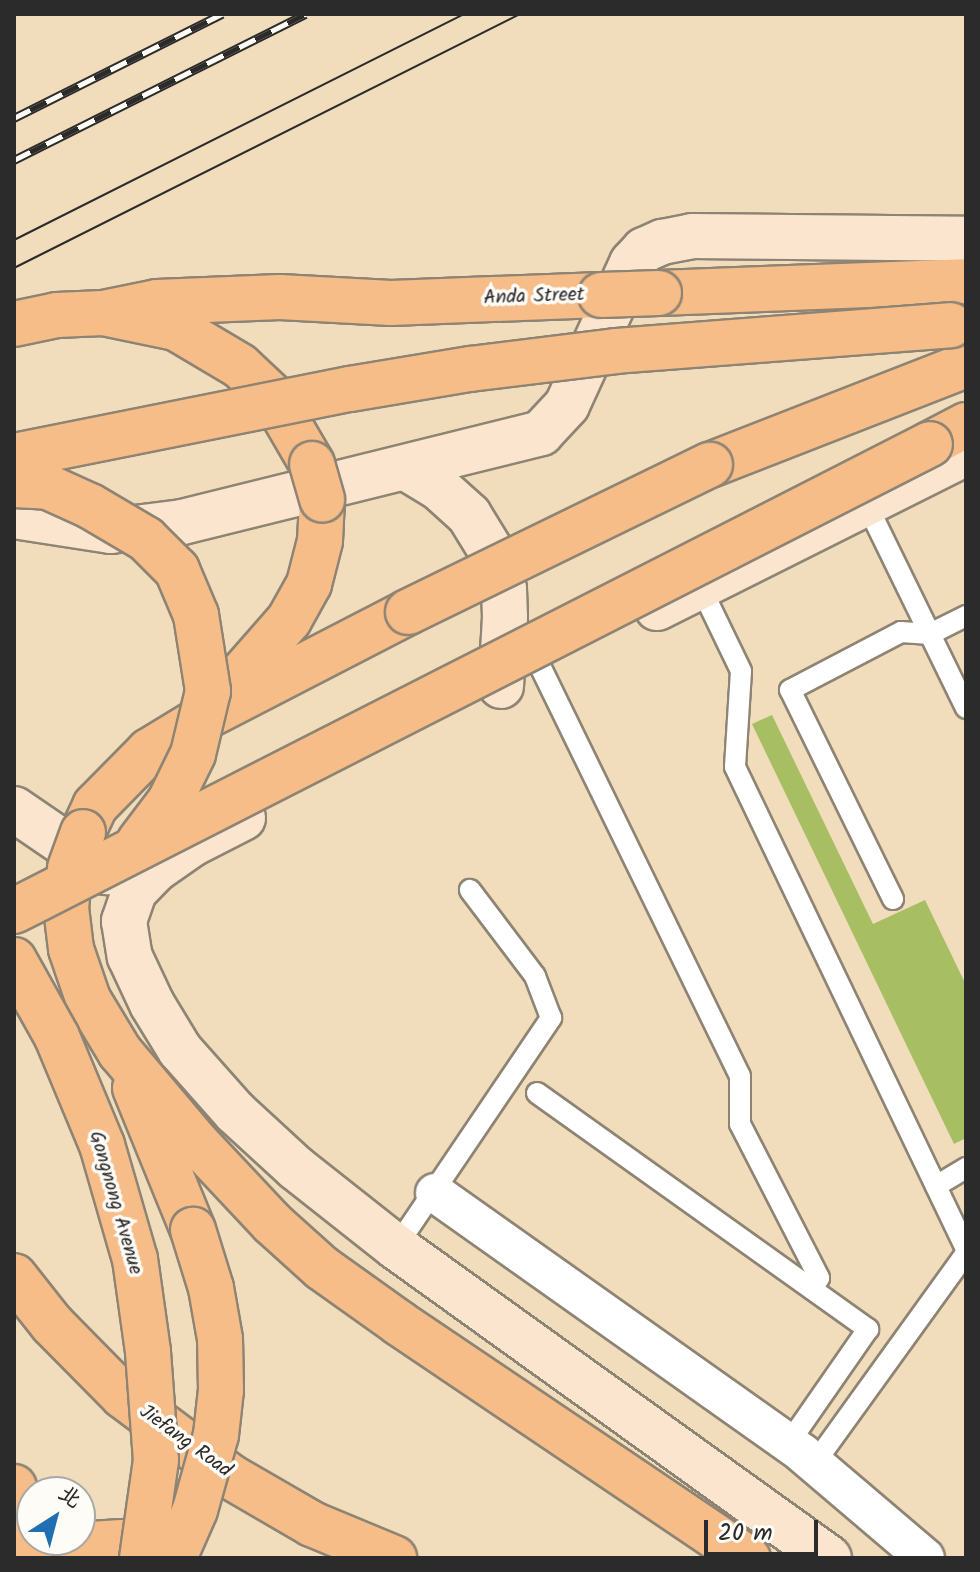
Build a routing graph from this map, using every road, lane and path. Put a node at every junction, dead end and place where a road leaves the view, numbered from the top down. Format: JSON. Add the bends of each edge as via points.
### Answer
{"nodes":[{"id":1,"x":966,"y":239,"type":"edge"},
{"id":2,"x":966,"y":281,"type":"edge"},
{"id":3,"x":103,"y":313,"type":"junction"},
{"id":4,"x":14,"y":324,"type":"edge"},
{"id":5,"x":958,"y":324,"type":"edge"},
{"id":6,"x":966,"y":365,"type":"edge"},
{"id":7,"x":954,"y":441,"type":"edge"},
{"id":8,"x":14,"y":456,"type":"edge"},
{"id":9,"x":406,"y":468,"type":"junction"},
{"id":10,"x":14,"y":485,"type":"edge"},
{"id":11,"x":866,"y":503,"type":"junction"},
{"id":12,"x":14,"y":516,"type":"edge"},
{"id":13,"x":700,"y":586,"type":"junction"},
{"id":14,"x":966,"y":616,"type":"edge"},
{"id":15,"x":930,"y":634,"type":"junction"},
{"id":16,"x":540,"y":666,"type":"junction"},
{"id":17,"x":501,"y":686,"type":"junction"},
{"id":18,"x":966,"y":708,"type":"edge"},
{"id":19,"x":203,"y":718,"type":"junction"},
{"id":20,"x":14,"y":809,"type":"edge"},
{"id":21,"x":132,"y":850,"type":"junction"},
{"id":22,"x":470,"y":890,"type":"dead end"},
{"id":23,"x":134,"y":892,"type":"junction"},
{"id":24,"x":893,"y":899,"type":"dead end"},
{"id":25,"x":14,"y":911,"type":"edge"},
{"id":26,"x":14,"y":960,"type":"edge"},
{"id":27,"x":120,"y":1052,"type":"junction"},
{"id":28,"x":537,"y":1093,"type":"dead end"},
{"id":29,"x":966,"y":1168,"type":"edge"},
{"id":30,"x":936,"y":1186,"type":"junction"},
{"id":31,"x":435,"y":1193,"type":"junction"},
{"id":32,"x":396,"y":1247,"type":"junction"},
{"id":33,"x":966,"y":1251,"type":"edge"},
{"id":34,"x":14,"y":1276,"type":"edge"},
{"id":35,"x":812,"y":1289,"type":"junction"},
{"id":36,"x":801,"y":1454,"type":"junction"},
{"id":37,"x":14,"y":1487,"type":"edge"},
{"id":38,"x":762,"y":1508,"type":"junction"},
{"id":39,"x":96,"y":1532,"type":"edge"},
{"id":40,"x":14,"y":1540,"type":"edge"},
{"id":41,"x":132,"y":1550,"type":"edge"},
{"id":42,"x":740,"y":1551,"type":"edge"},
{"id":43,"x":31,"y":1558,"type":"edge"},
{"id":44,"x":176,"y":1558,"type":"edge"},
{"id":45,"x":394,"y":1558,"type":"edge"},
{"id":46,"x":829,"y":1558,"type":"edge"},
{"id":47,"x":925,"y":1558,"type":"edge"}],
"edges":[{"from":1,"to":9,"type":"street","via":[[692,236],[662,242],[632,263],[556,420],[541,433]]},
{"from":2,"to":3,"type":"main road","name":"Anda Street","bridge":true,"via":[[391,303],[280,297],[157,302]]},
{"from":3,"to":4,"type":"main road"},
{"from":3,"to":19,"type":"main road","via":[[176,328],[240,366],[273,397],[317,482],[320,541],[309,584],[289,620]]},
{"from":5,"to":8,"type":"main road","bridge":true,"via":[[616,351],[470,369]]},
{"from":6,"to":19,"type":"main road","bridge":true,"via":[[710,465]]},
{"from":7,"to":11,"type":"street"},
{"from":7,"to":21,"type":"main road","bridge":true},
{"from":9,"to":12,"type":"street","via":[[182,522],[88,530]]},
{"from":9,"to":17,"type":"street","via":[[469,515],[496,559],[504,589]]},
{"from":10,"to":21,"type":"main road","bridge":true,"via":[[48,487],[146,539],[177,570],[196,615],[208,691],[193,754],[170,801]]},
{"from":11,"to":13,"type":"street"},
{"from":11,"to":15,"type":"lane"},
{"from":13,"to":16,"type":"street"},
{"from":13,"to":30,"type":"lane","via":[[741,671],[735,767]]},
{"from":14,"to":15,"type":"lane"},
{"from":15,"to":18,"type":"lane"},
{"from":15,"to":24,"type":"lane","via":[[901,632],[790,690]]},
{"from":16,"to":17,"type":"street"},
{"from":16,"to":35,"type":"lane","via":[[740,1076],[740,1124],[819,1278]]},
{"from":17,"to":23,"type":"street","via":[[192,844]]},
{"from":19,"to":27,"type":"main road","via":[[149,751],[117,780],[95,806],[76,850],[66,908],[71,949],[88,999]]},
{"from":20,"to":23,"type":"street"},
{"from":21,"to":25,"type":"main road","bridge":true},
{"from":22,"to":31,"type":"lane","via":[[535,976],[551,1018]]},
{"from":23,"to":32,"type":"street","via":[[124,921],[130,957],[180,1050],[235,1112],[296,1168]]},
{"from":26,"to":41,"type":"main road","name":"Gongnong Avenue","bridge":true,"via":[[57,1037],[102,1145],[135,1259],[156,1460]]},
{"from":27,"to":42,"type":"main road","via":[[218,1166],[322,1268]]},
{"from":27,"to":44,"type":"main road","bridge":true,"via":[[193,1230],[220,1339],[216,1435]]},
{"from":28,"to":35,"type":"lane"},
{"from":29,"to":30,"type":"lane"},
{"from":30,"to":33,"type":"lane"},
{"from":31,"to":32,"type":"lane"},
{"from":31,"to":36,"type":"street"},
{"from":32,"to":38,"type":"street"},
{"from":33,"to":36,"type":"lane"},
{"from":34,"to":45,"type":"main road","name":"Jiefang Road","via":[[52,1324],[123,1396],[231,1477],[312,1524]]},
{"from":35,"to":36,"type":"lane","via":[[868,1329]]},
{"from":36,"to":47,"type":"street"},
{"from":37,"to":43,"type":"main road","bridge":true},
{"from":38,"to":42,"type":"street"},
{"from":38,"to":46,"type":"street"},
{"from":39,"to":41,"type":"main road"},
{"from":40,"to":41,"type":"main road","via":[[44,1547]]},
{"from":41,"to":44,"type":"main road"}]}
